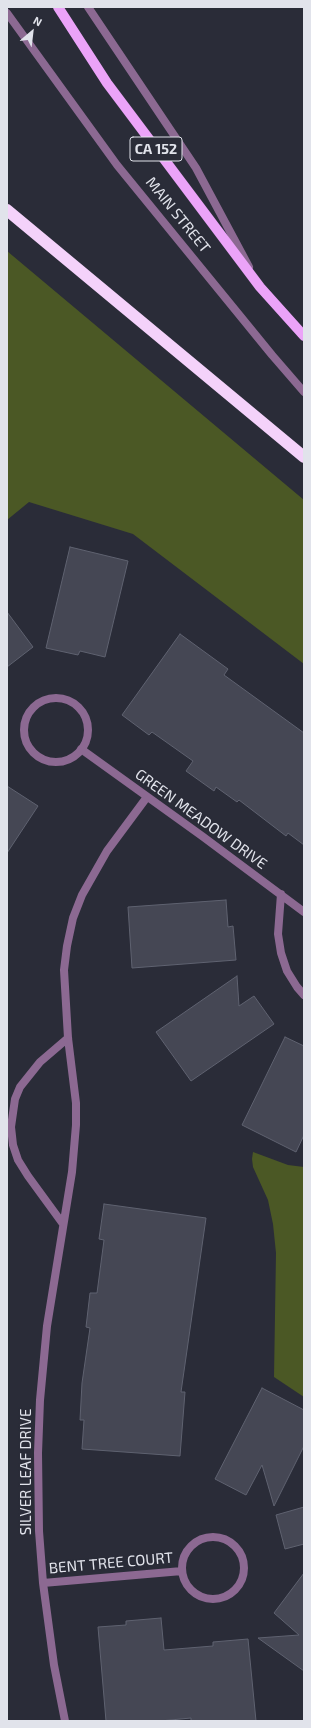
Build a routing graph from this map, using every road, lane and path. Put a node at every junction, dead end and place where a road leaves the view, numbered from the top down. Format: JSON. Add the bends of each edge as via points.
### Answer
{"nodes":[{"id":1,"x":58,"y":7,"type":"edge"},
{"id":2,"x":88,"y":7,"type":"edge"},
{"id":3,"x":7,"y":13,"type":"edge"},
{"id":4,"x":7,"y":210,"type":"edge"},
{"id":5,"x":260,"y":287,"type":"junction"},
{"id":6,"x":304,"y":336,"type":"edge"},
{"id":7,"x":304,"y":392,"type":"edge"},
{"id":8,"x":304,"y":457,"type":"edge"},
{"id":9,"x":81,"y":749,"type":"junction"},
{"id":10,"x":147,"y":797,"type":"junction"},
{"id":11,"x":281,"y":894,"type":"junction"},
{"id":12,"x":304,"y":912,"type":"edge"},
{"id":13,"x":304,"y":995,"type":"edge"},
{"id":14,"x":68,"y":1038,"type":"junction"},
{"id":15,"x":63,"y":1224,"type":"junction"},
{"id":16,"x":182,"y":1571,"type":"junction"},
{"id":17,"x":43,"y":1583,"type":"junction"},
{"id":18,"x":65,"y":1721,"type":"edge"}],
"edges":[{"from":1,"to":5,"type":"main road","name":"MAIN STREET","number":"CA 152","via":[[107,83]]},
{"from":2,"to":5,"type":"street","via":[[196,168]]},
{"from":3,"to":7,"type":"street","name":"MAIN STREET","via":[[117,165]]},
{"from":4,"to":8,"type":"highway"},
{"from":5,"to":6,"type":"main road","name":"MAIN STREET","number":"CA 152"},
{"from":9,"to":9,"type":"street","via":[[87,736],[87,724],[78,707],[59,698],[39,702],[31,709],[26,718],[25,738],[29,748],[37,756],[57,762],[68,760]]},
{"from":9,"to":10,"type":"street","name":"GREEN MEADOW DRIVE"},
{"from":10,"to":11,"type":"street","name":"GREEN MEADOW DRIVE"},
{"from":10,"to":14,"type":"street","name":"SILVER LEAF DRIVE","via":[[97,867],[73,918],[64,970]]},
{"from":11,"to":12,"type":"street","name":"GREEN MEADOW DRIVE"},
{"from":11,"to":13,"type":"street","via":[[278,934],[281,953],[287,971]]},
{"from":14,"to":15,"type":"street","name":"SILVER LEAF DRIVE","via":[[76,1103],[76,1125],[72,1172]]},
{"from":14,"to":15,"type":"street","via":[[40,1062],[20,1087],[15,1099],[10,1128],[18,1160]]},
{"from":15,"to":17,"type":"street","name":"SILVER LEAF DRIVE","via":[[47,1326],[40,1400],[38,1531]]},
{"from":16,"to":16,"type":"street","via":[[188,1586],[196,1594],[217,1599],[236,1590],[242,1580],[244,1561],[240,1552],[230,1542],[217,1536],[207,1537],[190,1546],[184,1555]]},
{"from":16,"to":17,"type":"street","name":"BENT TREE COURT"},
{"from":17,"to":18,"type":"street","name":"SILVER LEAF DRIVE","via":[[54,1666]]}]}
